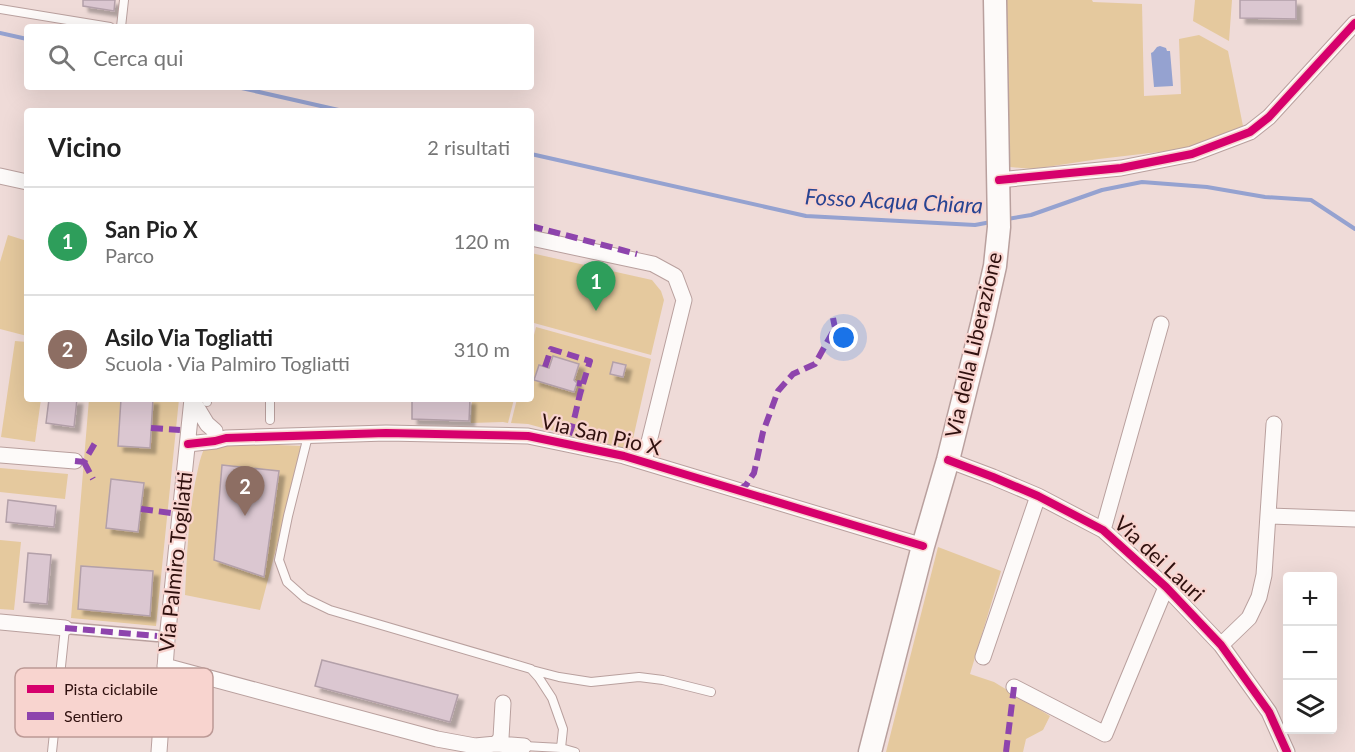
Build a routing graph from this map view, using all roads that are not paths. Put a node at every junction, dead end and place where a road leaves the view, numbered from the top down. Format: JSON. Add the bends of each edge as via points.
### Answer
{"nodes":[{"id":1,"x":124,"y":0,"type":"edge"},
{"id":2,"x":995,"y":0,"type":"edge"},
{"id":3,"x":0,"y":9,"type":"edge"},
{"id":4,"x":92,"y":24,"type":"edge"},
{"id":5,"x":121,"y":24,"type":"edge"},
{"id":6,"x":1355,"y":24,"type":"edge"},
{"id":7,"x":0,"y":176,"type":"edge"},
{"id":8,"x":999,"y":180,"type":"junction"},
{"id":9,"x":24,"y":181,"type":"edge"},
{"id":10,"x":534,"y":239,"type":"edge"},
{"id":11,"x":1161,"y":324,"type":"dead end"},
{"id":12,"x":198,"y":402,"type":"edge"},
{"id":13,"x":200,"y":402,"type":"edge"},
{"id":14,"x":270,"y":402,"type":"edge"},
{"id":15,"x":270,"y":420,"type":"dead end"},
{"id":16,"x":1274,"y":424,"type":"dead end"},
{"id":17,"x":190,"y":427,"type":"junction"},
{"id":18,"x":220,"y":434,"type":"junction"},
{"id":19,"x":308,"y":436,"type":"junction"},
{"id":20,"x":188,"y":444,"type":"junction"},
{"id":21,"x":0,"y":454,"type":"edge"},
{"id":22,"x":948,"y":460,"type":"junction"},
{"id":23,"x":75,"y":461,"type":"dead end"},
{"id":24,"x":644,"y":462,"type":"junction"},
{"id":25,"x":1038,"y":496,"type":"junction"},
{"id":26,"x":1268,"y":516,"type":"junction"},
{"id":27,"x":1355,"y":519,"type":"edge"},
{"id":28,"x":1103,"y":530,"type":"junction"},
{"id":29,"x":923,"y":546,"type":"junction"},
{"id":30,"x":1166,"y":587,"type":"junction"},
{"id":31,"x":0,"y":622,"type":"edge"},
{"id":32,"x":65,"y":628,"type":"junction"},
{"id":33,"x":157,"y":636,"type":"dead end"},
{"id":34,"x":1221,"y":645,"type":"junction"},
{"id":35,"x":983,"y":657,"type":"dead end"},
{"id":36,"x":165,"y":666,"type":"joint"},
{"id":37,"x":61,"y":668,"type":"edge"},
{"id":38,"x":172,"y":668,"type":"edge"},
{"id":39,"x":531,"y":669,"type":"junction"},
{"id":40,"x":213,"y":679,"type":"edge"},
{"id":41,"x":1014,"y":687,"type":"dead end"},
{"id":42,"x":711,"y":692,"type":"dead end"},
{"id":43,"x":502,"y":703,"type":"dead end"},
{"id":44,"x":54,"y":737,"type":"edge"},
{"id":45,"x":160,"y":737,"type":"edge"},
{"id":46,"x":496,"y":744,"type":"junction"},
{"id":47,"x":524,"y":746,"type":"joint"},
{"id":48,"x":561,"y":748,"type":"junction"},
{"id":49,"x":52,"y":752,"type":"edge"},
{"id":50,"x":159,"y":752,"type":"edge"},
{"id":51,"x":575,"y":752,"type":"edge"},
{"id":52,"x":870,"y":752,"type":"edge"},
{"id":53,"x":1287,"y":752,"type":"edge"}],
"edges":[{"from":1,"to":5,"type":"lane"},
{"from":2,"to":8,"type":"main road","name":"Via della Liberazione"},
{"from":3,"to":4,"type":"lane"},
{"from":6,"to":8,"type":"street","via":[[1269,117],[1250,132],[1192,154],[1131,166]]},
{"from":7,"to":9,"type":"street"},
{"from":8,"to":22,"type":"main road","name":"Via della Liberazione","via":[[995,266]]},
{"from":10,"to":24,"type":"street","via":[[653,264],[675,276],[684,300]]},
{"from":11,"to":28,"type":"street"},
{"from":12,"to":17,"type":"street"},
{"from":13,"to":18,"type":"street","via":[[207,424]]},
{"from":14,"to":15,"type":"lane"},
{"from":16,"to":26,"type":"street"},
{"from":17,"to":18,"type":"street","name":"Via San Pio X"},
{"from":17,"to":20,"type":"street"},
{"from":18,"to":19,"type":"street","name":"Via San Pio X"},
{"from":18,"to":20,"type":"street","name":"Via San Pio X","via":[[215,441]]},
{"from":19,"to":24,"type":"street","name":"Via San Pio X","via":[[528,436]]},
{"from":19,"to":39,"type":"lane","via":[[279,560],[287,582],[305,598],[330,610]]},
{"from":20,"to":36,"type":"street","name":"Via Palmiro Togliatti"},
{"from":21,"to":23,"type":"street"},
{"from":22,"to":25,"type":"street","name":"Via dei Lauri"},
{"from":22,"to":29,"type":"main road","name":"Via della Liberazione"},
{"from":24,"to":29,"type":"street","name":"Via San Pio X"},
{"from":25,"to":28,"type":"street","name":"Via dei Lauri"},
{"from":25,"to":35,"type":"street"},
{"from":26,"to":27,"type":"street"},
{"from":26,"to":34,"type":"street","via":[[1259,597],[1249,618]]},
{"from":28,"to":30,"type":"street","name":"Via dei Lauri"},
{"from":29,"to":52,"type":"main road","name":"Via della Liberazione"},
{"from":30,"to":34,"type":"street","name":"Via dei Lauri"},
{"from":30,"to":41,"type":"street","via":[[1105,734]]},
{"from":31,"to":32,"type":"street"},
{"from":32,"to":33,"type":"street"},
{"from":32,"to":37,"type":"lane"},
{"from":34,"to":53,"type":"street","name":"Via dei Lauri","via":[[1269,712]]},
{"from":36,"to":38,"type":"street"},
{"from":39,"to":42,"type":"lane","via":[[591,682],[639,677],[663,680]]},
{"from":39,"to":48,"type":"lane","via":[[552,698],[563,729]]},
{"from":40,"to":46,"type":"street","via":[[437,739],[475,746]]},
{"from":43,"to":46,"type":"street","via":[[501,738]]},
{"from":44,"to":49,"type":"lane"},
{"from":45,"to":50,"type":"street","name":"Via Palmiro Togliatti"},
{"from":46,"to":47,"type":"street"},
{"from":47,"to":48,"type":"lane"},
{"from":48,"to":51,"type":"lane"}]}
